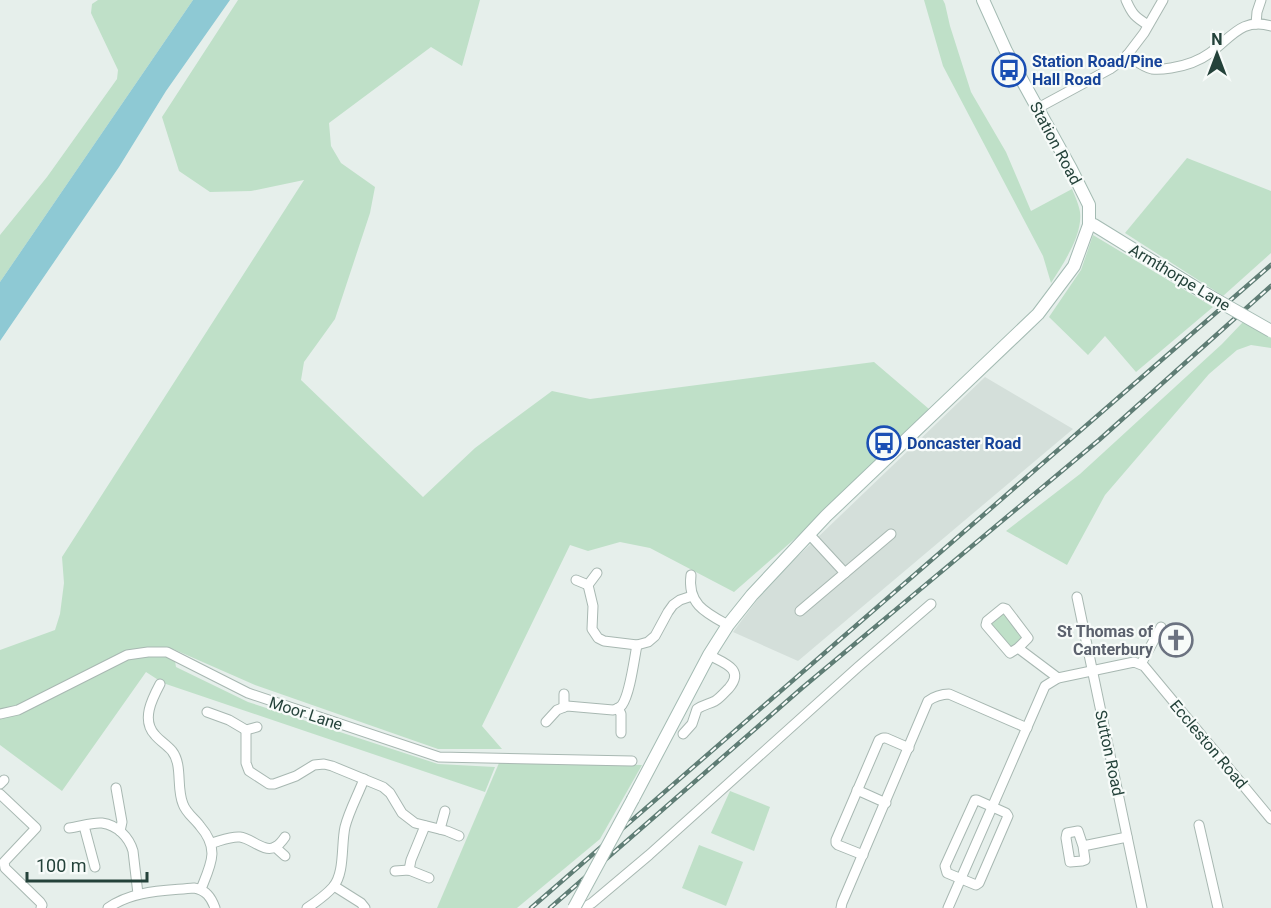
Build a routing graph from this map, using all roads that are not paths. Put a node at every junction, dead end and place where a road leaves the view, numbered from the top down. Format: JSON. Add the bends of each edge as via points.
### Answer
{"nodes":[{"id":1,"x":983,"y":0,"type":"edge"},
{"id":2,"x":1126,"y":0,"type":"edge"},
{"id":3,"x":1163,"y":0,"type":"edge"},
{"id":4,"x":1261,"y":0,"type":"edge"},
{"id":5,"x":1256,"y":24,"type":"junction"},
{"id":6,"x":1148,"y":25,"type":"junction"},
{"id":7,"x":1271,"y":26,"type":"edge"},
{"id":8,"x":1127,"y":55,"type":"junction"},
{"id":9,"x":1038,"y":108,"type":"junction"},
{"id":10,"x":1089,"y":225,"type":"junction"},
{"id":11,"x":1271,"y":331,"type":"edge"},
{"id":12,"x":809,"y":534,"type":"junction"},
{"id":13,"x":891,"y":534,"type":"dead end"},
{"id":14,"x":597,"y":573,"type":"dead end"},
{"id":15,"x":845,"y":573,"type":"junction"},
{"id":16,"x":691,"y":575,"type":"dead end"},
{"id":17,"x":576,"y":580,"type":"dead end"},
{"id":18,"x":588,"y":585,"type":"junction"},
{"id":19,"x":692,"y":596,"type":"junction"},
{"id":20,"x":1077,"y":597,"type":"dead end"},
{"id":21,"x":931,"y":604,"type":"dead end"},
{"id":22,"x":801,"y":610,"type":"dead end"},
{"id":23,"x":728,"y":625,"type":"junction"},
{"id":24,"x":1161,"y":627,"type":"dead end"},
{"id":25,"x":637,"y":645,"type":"junction"},
{"id":26,"x":1018,"y":648,"type":"junction"},
{"id":27,"x":710,"y":655,"type":"junction"},
{"id":28,"x":1144,"y":666,"type":"junction"},
{"id":29,"x":1093,"y":671,"type":"junction"},
{"id":30,"x":1058,"y":678,"type":"junction"},
{"id":31,"x":160,"y":684,"type":"dead end"},
{"id":32,"x":564,"y":694,"type":"dead end"},
{"id":33,"x":141,"y":696,"type":"dead end"},
{"id":34,"x":151,"y":701,"type":"junction"},
{"id":35,"x":564,"y":707,"type":"junction"},
{"id":36,"x":618,"y":708,"type":"junction"},
{"id":37,"x":207,"y":712,"type":"dead end"},
{"id":38,"x":0,"y":714,"type":"edge"},
{"id":39,"x":546,"y":722,"type":"dead end"},
{"id":40,"x":257,"y":727,"type":"dead end"},
{"id":41,"x":1027,"y":728,"type":"junction"},
{"id":42,"x":246,"y":730,"type":"junction"},
{"id":43,"x":621,"y":733,"type":"dead end"},
{"id":44,"x":683,"y":734,"type":"dead end"},
{"id":45,"x":909,"y":748,"type":"junction"},
{"id":46,"x":632,"y":760,"type":"dead end"},
{"id":47,"x":364,"y":779,"type":"junction"},
{"id":48,"x":116,"y":788,"type":"dead end"},
{"id":49,"x":857,"y":790,"type":"junction"},
{"id":50,"x":0,"y":794,"type":"edge"},
{"id":51,"x":886,"y":803,"type":"junction"},
{"id":52,"x":992,"y":807,"type":"junction"},
{"id":53,"x":445,"y":811,"type":"dead end"},
{"id":54,"x":1271,"y":819,"type":"edge"},
{"id":55,"x":1199,"y":825,"type":"dead end"},
{"id":56,"x":84,"y":826,"type":"junction"},
{"id":57,"x":425,"y":826,"type":"junction"},
{"id":58,"x":69,"y":828,"type":"dead end"},
{"id":59,"x":440,"y":829,"type":"junction"},
{"id":60,"x":120,"y":831,"type":"junction"},
{"id":61,"x":459,"y":836,"type":"dead end"},
{"id":62,"x":285,"y":837,"type":"dead end"},
{"id":63,"x":1127,"y":837,"type":"junction"},
{"id":64,"x":212,"y":843,"type":"junction"},
{"id":65,"x":1083,"y":846,"type":"dead end"},
{"id":66,"x":275,"y":847,"type":"junction"},
{"id":67,"x":863,"y":855,"type":"junction"},
{"id":68,"x":285,"y":856,"type":"dead end"},
{"id":69,"x":95,"y":867,"type":"dead end"},
{"id":70,"x":409,"y":870,"type":"junction"},
{"id":71,"x":395,"y":871,"type":"dead end"},
{"id":72,"x":429,"y":878,"type":"dead end"},
{"id":73,"x":960,"y":878,"type":"junction"},
{"id":74,"x":334,"y":886,"type":"junction"},
{"id":75,"x":201,"y":889,"type":"junction"},
{"id":76,"x":138,"y":894,"type":"junction"},
{"id":77,"x":110,"y":907,"type":"edge"},
{"id":78,"x":41,"y":908,"type":"edge"},
{"id":79,"x":215,"y":908,"type":"edge"},
{"id":80,"x":307,"y":908,"type":"edge"},
{"id":81,"x":365,"y":908,"type":"edge"},
{"id":82,"x":574,"y":908,"type":"edge"},
{"id":83,"x":583,"y":908,"type":"edge"},
{"id":84,"x":841,"y":908,"type":"edge"},
{"id":85,"x":948,"y":908,"type":"edge"},
{"id":86,"x":1142,"y":908,"type":"edge"},
{"id":87,"x":1218,"y":908,"type":"edge"}],
"edges":[{"from":1,"to":9,"type":"street","name":"Station Road"},
{"from":2,"to":6,"type":"street","via":[[1132,13]]},
{"from":3,"to":6,"type":"street"},
{"from":4,"to":5,"type":"street"},
{"from":5,"to":7,"type":"street"},
{"from":5,"to":8,"type":"street","via":[[1237,29],[1208,54],[1183,66],[1150,69]]},
{"from":6,"to":8,"type":"street"},
{"from":8,"to":9,"type":"street","via":[[1110,69]]},
{"from":9,"to":10,"type":"street","name":"Station Road","via":[[1089,205]]},
{"from":10,"to":11,"type":"street","name":"Armthorpe Lane","bridge":true},
{"from":10,"to":12,"type":"street","via":[[1074,266],[1038,314]]},
{"from":12,"to":15,"type":"street"},
{"from":12,"to":23,"type":"street"},
{"from":13,"to":15,"type":"street"},
{"from":14,"to":18,"type":"street"},
{"from":15,"to":22,"type":"street"},
{"from":16,"to":19,"type":"street"},
{"from":17,"to":18,"type":"street"},
{"from":18,"to":25,"type":"street","via":[[594,606],[592,629],[598,638]]},
{"from":19,"to":23,"type":"street","via":[[702,609]]},
{"from":19,"to":25,"type":"street","via":[[673,605],[655,636]]},
{"from":20,"to":29,"type":"street","name":"Sutton Road"},
{"from":21,"to":83,"type":"street","via":[[650,855]]},
{"from":23,"to":27,"type":"street"},
{"from":24,"to":28,"type":"street"},
{"from":25,"to":36,"type":"street","via":[[626,695]]},
{"from":26,"to":26,"type":"street","via":[[1010,653],[986,625],[1003,608],[1028,638]]},
{"from":26,"to":30,"type":"street"},
{"from":27,"to":44,"type":"street","via":[[732,668],[735,678],[720,697],[697,709]]},
{"from":27,"to":82,"type":"street","bridge":true},
{"from":28,"to":29,"type":"street","via":[[1134,662]]},
{"from":28,"to":54,"type":"street","name":"Eccleston Road"},
{"from":29,"to":30,"type":"street"},
{"from":29,"to":63,"type":"street","name":"Sutton Road"},
{"from":30,"to":41,"type":"street","via":[[1045,686]]},
{"from":31,"to":34,"type":"street"},
{"from":32,"to":35,"type":"street"},
{"from":33,"to":34,"type":"street"},
{"from":34,"to":64,"type":"street","via":[[150,728],[172,751],[183,804]]},
{"from":35,"to":36,"type":"street","via":[[613,711]]},
{"from":35,"to":39,"type":"street"},
{"from":36,"to":43,"type":"street"},
{"from":37,"to":42,"type":"street"},
{"from":38,"to":46,"type":"street","name":"Moor Lane","via":[[18,710],[127,655],[167,652],[248,693],[439,757]]},
{"from":40,"to":42,"type":"street"},
{"from":41,"to":45,"type":"street","via":[[944,694],[928,701]]},
{"from":41,"to":52,"type":"street"},
{"from":42,"to":47,"type":"street","via":[[249,771],[269,784],[324,764]]},
{"from":45,"to":49,"type":"street","via":[[886,738],[879,740]]},
{"from":45,"to":51,"type":"street"},
{"from":47,"to":57,"type":"street","via":[[383,787],[402,813]]},
{"from":47,"to":74,"type":"street","via":[[346,824]]},
{"from":48,"to":60,"type":"street"},
{"from":49,"to":51,"type":"street"},
{"from":49,"to":67,"type":"street","via":[[836,843]]},
{"from":50,"to":78,"type":"street","via":[[36,828],[3,865],[40,902]]},
{"from":51,"to":67,"type":"street"},
{"from":52,"to":73,"type":"street"},
{"from":52,"to":73,"type":"street","via":[[973,802],[945,866],[947,873]]},
{"from":52,"to":73,"type":"street","via":[[1008,816],[979,884]]},
{"from":53,"to":59,"type":"street"},
{"from":55,"to":87,"type":"street"},
{"from":56,"to":58,"type":"street"},
{"from":56,"to":60,"type":"street","via":[[102,823]]},
{"from":56,"to":69,"type":"street"},
{"from":57,"to":59,"type":"street"},
{"from":57,"to":70,"type":"street"},
{"from":59,"to":61,"type":"street"},
{"from":60,"to":76,"type":"street","via":[[133,851]]},
{"from":62,"to":66,"type":"street"},
{"from":63,"to":65,"type":"street"},
{"from":63,"to":86,"type":"street","name":"Sutton Road"},
{"from":64,"to":66,"type":"street","via":[[241,837],[263,847]]},
{"from":64,"to":75,"type":"street","via":[[212,862]]},
{"from":66,"to":68,"type":"street"},
{"from":67,"to":84,"type":"street"},
{"from":70,"to":71,"type":"street"},
{"from":70,"to":72,"type":"street"},
{"from":73,"to":85,"type":"street"},
{"from":74,"to":80,"type":"street"},
{"from":74,"to":81,"type":"street"},
{"from":75,"to":76,"type":"street"},
{"from":75,"to":79,"type":"street"},
{"from":76,"to":77,"type":"street"}]}
